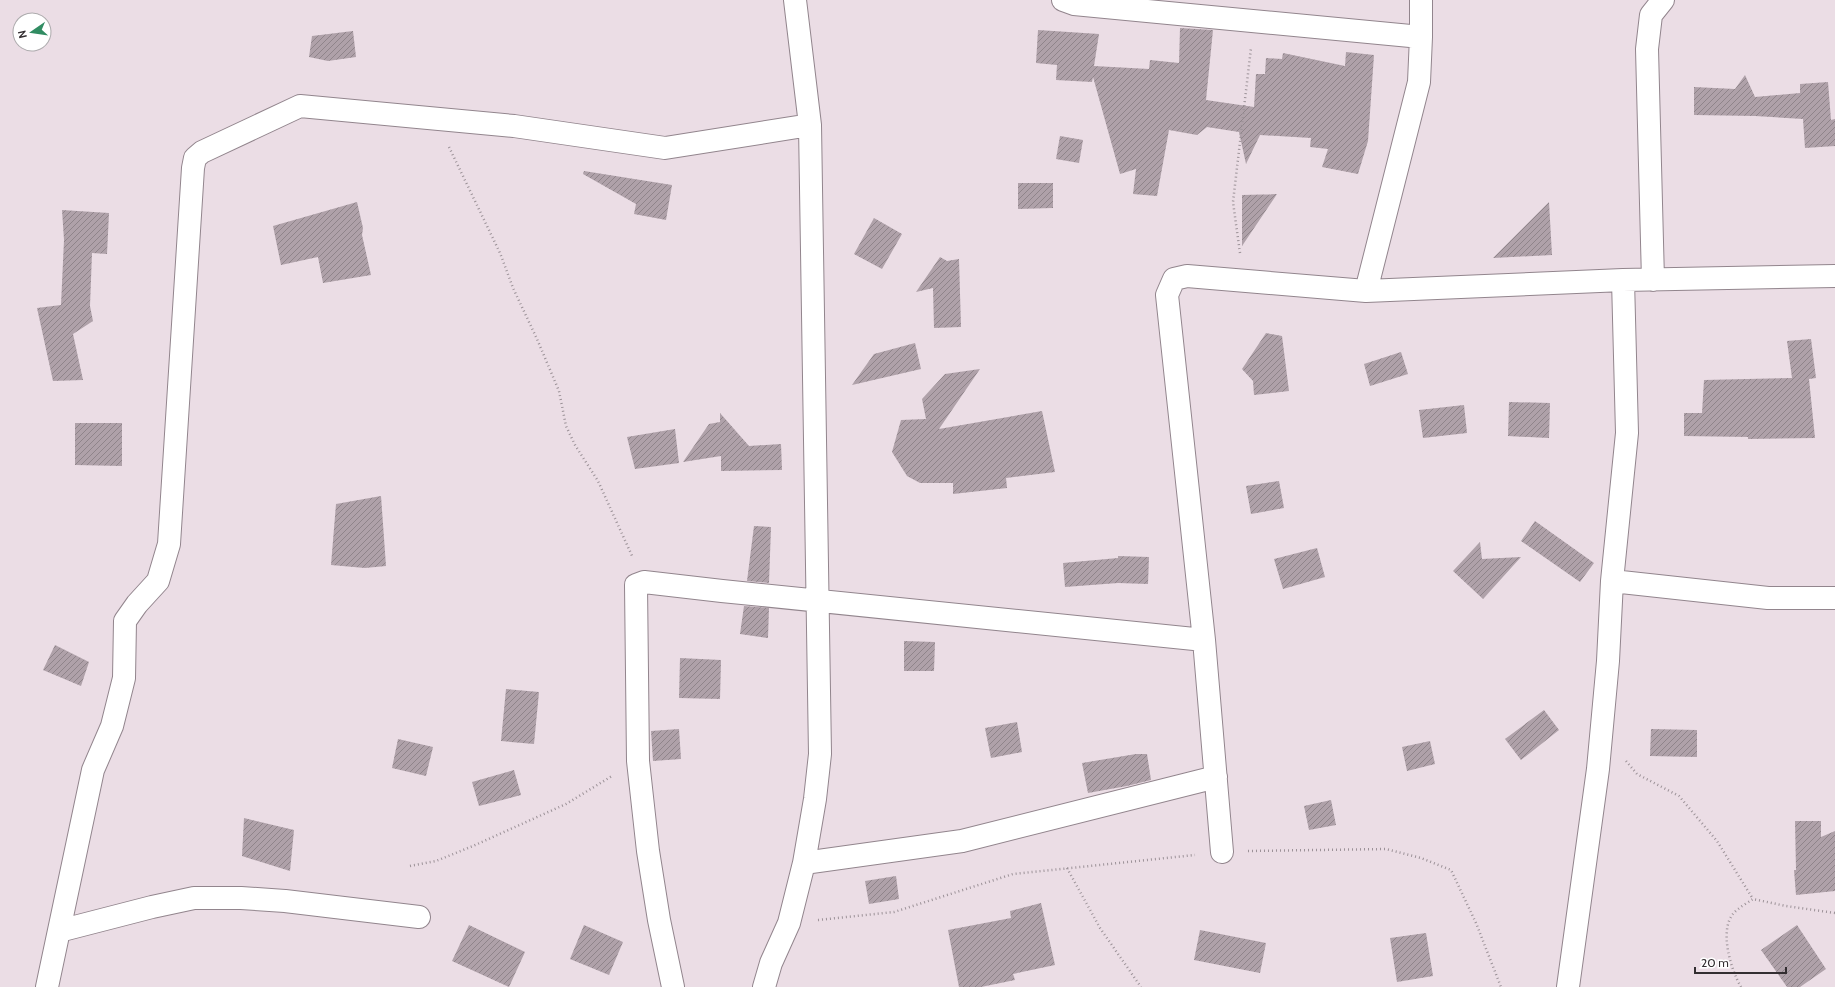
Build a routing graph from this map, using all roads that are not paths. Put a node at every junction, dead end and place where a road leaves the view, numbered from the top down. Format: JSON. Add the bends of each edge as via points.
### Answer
{"nodes":[{"id":1,"x":795,"y":0,"type":"edge"},
{"id":2,"x":1063,"y":0,"type":"edge"},
{"id":3,"x":1421,"y":0,"type":"edge"},
{"id":4,"x":1663,"y":0,"type":"edge"},
{"id":5,"x":1421,"y":37,"type":"junction"},
{"id":6,"x":810,"y":125,"type":"junction"},
{"id":7,"x":1835,"y":276,"type":"edge"},
{"id":8,"x":1623,"y":280,"type":"junction"},
{"id":9,"x":1653,"y":280,"type":"junction"},
{"id":10,"x":1366,"y":290,"type":"junction"},
{"id":11,"x":1612,"y":581,"type":"junction"},
{"id":12,"x":1835,"y":598,"type":"edge"},
{"id":13,"x":818,"y":601,"type":"junction"},
{"id":14,"x":1204,"y":640,"type":"junction"},
{"id":15,"x":1216,"y":777,"type":"junction"},
{"id":16,"x":1222,"y":852,"type":"road end"},
{"id":17,"x":804,"y":863,"type":"junction"},
{"id":18,"x":419,"y":917,"type":"dead end"},
{"id":19,"x":59,"y":931,"type":"junction"},
{"id":20,"x":47,"y":987,"type":"edge"},
{"id":21,"x":673,"y":987,"type":"edge"},
{"id":22,"x":764,"y":987,"type":"edge"},
{"id":23,"x":1568,"y":987,"type":"edge"}],
"edges":[{"from":1,"to":6,"type":"street"},
{"from":2,"to":5,"type":"street","via":[[1074,4]]},
{"from":3,"to":5,"type":"street"},
{"from":4,"to":9,"type":"street","via":[[1651,15],[1647,49]]},
{"from":5,"to":10,"type":"street","via":[[1419,82]]},
{"from":6,"to":13,"type":"street"},
{"from":6,"to":19,"type":"street","via":[[665,148],[514,126],[300,106],[202,152],[195,158],[170,544],[158,581],[125,621],[124,678],[112,726],[93,770]]},
{"from":7,"to":9,"type":"street"},
{"from":8,"to":9,"type":"street"},
{"from":8,"to":10,"type":"street"},
{"from":8,"to":11,"type":"street","via":[[1627,433]]},
{"from":10,"to":14,"type":"street","via":[[1187,276],[1174,279],[1167,295]]},
{"from":11,"to":12,"type":"street","via":[[1768,598]]},
{"from":11,"to":23,"type":"street","via":[[1598,769]]},
{"from":13,"to":14,"type":"street"},
{"from":13,"to":17,"type":"street","via":[[820,754]]},
{"from":13,"to":21,"type":"street","via":[[644,582],[636,585],[638,761],[648,851]]},
{"from":14,"to":15,"type":"street"},
{"from":15,"to":16,"type":"street"},
{"from":15,"to":17,"type":"street","via":[[962,841]]},
{"from":17,"to":22,"type":"street","via":[[790,923],[771,964]]},
{"from":18,"to":19,"type":"street","via":[[285,901],[194,898]]},
{"from":19,"to":20,"type":"street"}]}
